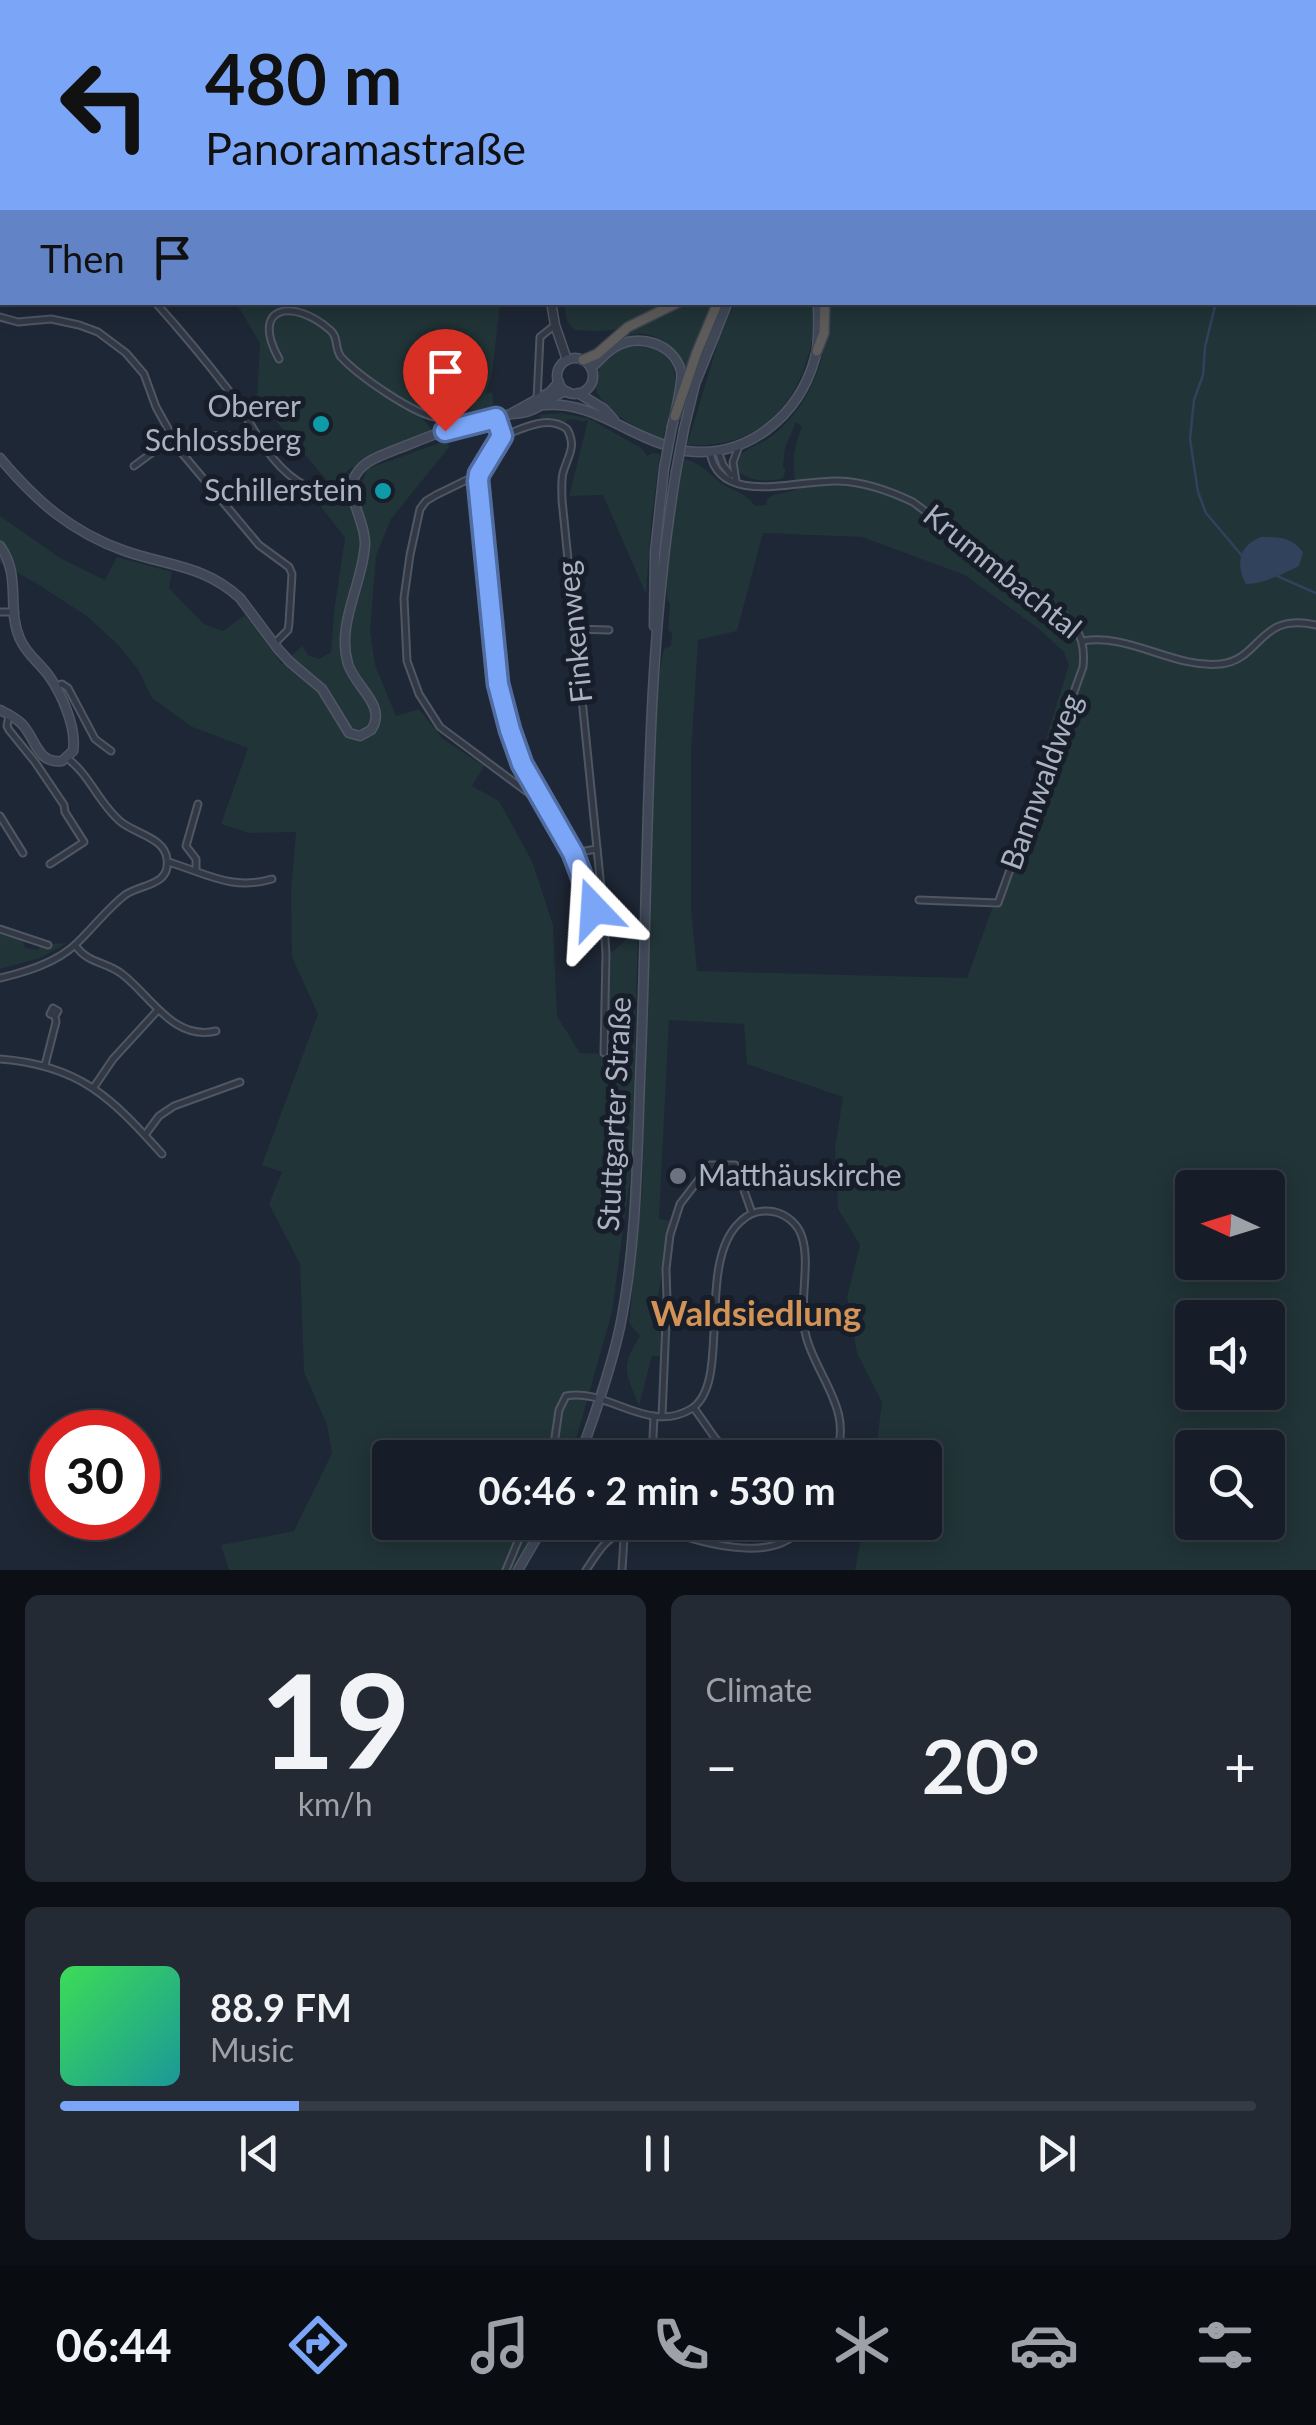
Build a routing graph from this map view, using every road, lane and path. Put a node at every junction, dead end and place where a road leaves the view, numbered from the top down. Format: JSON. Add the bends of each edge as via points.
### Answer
{"nodes":[{"id":1,"x":158,"y":305,"type":"edge"},
{"id":2,"x":551,"y":305,"type":"edge"},
{"id":3,"x":673,"y":305,"type":"edge"},
{"id":4,"x":717,"y":305,"type":"edge"},
{"id":5,"x":727,"y":305,"type":"edge"},
{"id":6,"x":822,"y":305,"type":"edge"},
{"id":7,"x":0,"y":317,"type":"edge"},
{"id":8,"x":554,"y":325,"type":"junction"},
{"id":9,"x":817,"y":351,"type":"joint"},
{"id":10,"x":279,"y":358,"type":"dead end"},
{"id":11,"x":566,"y":360,"type":"junction"},
{"id":12,"x":583,"y":360,"type":"junction"},
{"id":13,"x":591,"y":368,"type":"junction"},
{"id":14,"x":559,"y":382,"type":"junction"},
{"id":15,"x":590,"y":385,"type":"junction"},
{"id":16,"x":573,"y":392,"type":"junction"},
{"id":17,"x":539,"y":402,"type":"junction"},
{"id":18,"x":462,"y":405,"type":"dead end"},
{"id":19,"x":604,"y":409,"type":"junction"},
{"id":20,"x":438,"y":418,"type":"junction"},
{"id":21,"x":496,"y":418,"type":"junction"},
{"id":22,"x":673,"y":421,"type":"junction"},
{"id":23,"x":617,"y":423,"type":"junction"},
{"id":24,"x":445,"y":431,"type":"junction"},
{"id":25,"x":255,"y":436,"type":"junction"},
{"id":26,"x":502,"y":436,"type":"junction"},
{"id":27,"x":174,"y":440,"type":"junction"},
{"id":28,"x":662,"y":444,"type":"dead end"},
{"id":29,"x":740,"y":445,"type":"junction"},
{"id":30,"x":686,"y":450,"type":"dead end"},
{"id":31,"x":714,"y":452,"type":"junction"},
{"id":32,"x":0,"y":458,"type":"edge"},
{"id":33,"x":134,"y":466,"type":"dead end"},
{"id":34,"x":479,"y":474,"type":"junction"},
{"id":35,"x":736,"y":481,"type":"junction"},
{"id":36,"x":351,"y":486,"type":"junction"},
{"id":37,"x":0,"y":546,"type":"edge"},
{"id":38,"x":659,"y":557,"type":"junction"},
{"id":39,"x":0,"y":612,"type":"edge"},
{"id":40,"x":15,"y":612,"type":"junction"},
{"id":41,"x":1316,"y":625,"type":"edge"},
{"id":42,"x":574,"y":629,"type":"junction"},
{"id":43,"x":609,"y":630,"type":"dead end"},
{"id":44,"x":1083,"y":642,"type":"junction"},
{"id":45,"x":276,"y":646,"type":"junction"},
{"id":46,"x":56,"y":687,"type":"junction"},
{"id":47,"x":0,"y":710,"type":"edge"},
{"id":48,"x":9,"y":715,"type":"junction"},
{"id":49,"x":110,"y":751,"type":"dead end"},
{"id":50,"x":67,"y":758,"type":"junction"},
{"id":51,"x":538,"y":795,"type":"junction"},
{"id":52,"x":198,"y":804,"type":"dead end"},
{"id":53,"x":0,"y":816,"type":"edge"},
{"id":54,"x":597,"y":850,"type":"junction"},
{"id":55,"x":23,"y":853,"type":"dead end"},
{"id":56,"x":573,"y":853,"type":"junction"},
{"id":57,"x":168,"y":862,"type":"junction"},
{"id":58,"x":50,"y":864,"type":"dead end"},
{"id":59,"x":196,"y":871,"type":"junction"},
{"id":60,"x":272,"y":879,"type":"dead end"},
{"id":61,"x":918,"y":900,"type":"dead end"},
{"id":62,"x":603,"y":908,"type":"junction"},
{"id":63,"x":0,"y":930,"type":"edge"},
{"id":64,"x":48,"y":946,"type":"dead end"},
{"id":65,"x":74,"y":946,"type":"junction"},
{"id":66,"x":0,"y":978,"type":"edge"},
{"id":67,"x":157,"y":1011,"type":"junction"},
{"id":68,"x":55,"y":1016,"type":"dead end"},
{"id":69,"x":216,"y":1031,"type":"dead end"},
{"id":70,"x":604,"y":1053,"type":"dead end"},
{"id":71,"x":0,"y":1060,"type":"edge"},
{"id":72,"x":45,"y":1065,"type":"junction"},
{"id":73,"x":240,"y":1082,"type":"dead end"},
{"id":74,"x":94,"y":1088,"type":"junction"},
{"id":75,"x":145,"y":1134,"type":"junction"},
{"id":76,"x":162,"y":1154,"type":"dead end"},
{"id":77,"x":752,"y":1213,"type":"junction"},
{"id":78,"x":600,"y":1400,"type":"junction"},
{"id":79,"x":694,"y":1408,"type":"junction"},
{"id":80,"x":658,"y":1416,"type":"junction"},
{"id":81,"x":555,"y":1440,"type":"edge"},
{"id":82,"x":585,"y":1440,"type":"edge"},
{"id":83,"x":655,"y":1440,"type":"edge"},
{"id":84,"x":717,"y":1440,"type":"edge"},
{"id":85,"x":839,"y":1440,"type":"edge"},
{"id":86,"x":518,"y":1540,"type":"edge"},
{"id":87,"x":536,"y":1540,"type":"edge"},
{"id":88,"x":609,"y":1540,"type":"edge"},
{"id":89,"x":624,"y":1540,"type":"edge"},
{"id":90,"x":690,"y":1540,"type":"edge"},
{"id":91,"x":795,"y":1540,"type":"edge"},
{"id":92,"x":788,"y":1548,"type":"dead end"},
{"id":93,"x":744,"y":1556,"type":"dead end"},
{"id":94,"x":506,"y":1570,"type":"edge"},
{"id":95,"x":518,"y":1570,"type":"edge"},
{"id":96,"x":586,"y":1570,"type":"edge"},
{"id":97,"x":622,"y":1570,"type":"edge"}],
"edges":[{"from":1,"to":25,"type":"street","via":[[230,392]]},
{"from":2,"to":8,"type":"street"},
{"from":3,"to":12,"type":"highway"},
{"from":4,"to":22,"type":"highway"},
{"from":5,"to":38,"type":"main road","name":"Stuttgarter Straße","bridge":true,"via":[[695,384]]},
{"from":6,"to":9,"type":"highway","via":[[824,334]]},
{"from":7,"to":27,"type":"street","via":[[98,332],[144,374]]},
{"from":8,"to":11,"type":"street"},
{"from":8,"to":17,"type":"street","via":[[540,337]]},
{"from":9,"to":29,"type":"main road","via":[[791,406],[771,428]]},
{"from":10,"to":20,"type":"street","via":[[271,322],[281,310],[297,310],[330,330],[340,356],[372,382],[422,415]]},
{"from":11,"to":12,"type":"main road"},
{"from":11,"to":14,"type":"main road"},
{"from":12,"to":13,"type":"main road"},
{"from":13,"to":15,"type":"main road"},
{"from":13,"to":22,"type":"main road","name":"Stuttgarter Straße","via":[[630,341],[663,347],[681,371]]},
{"from":14,"to":16,"type":"main road"},
{"from":14,"to":17,"type":"main road"},
{"from":15,"to":16,"type":"main road"},
{"from":15,"to":19,"type":"main road"},
{"from":16,"to":17,"type":"main road"},
{"from":16,"to":19,"type":"main road"},
{"from":17,"to":21,"type":"main road"},
{"from":17,"to":23,"type":"main road","via":[[581,408]]},
{"from":18,"to":20,"type":"street"},
{"from":19,"to":23,"type":"main road"},
{"from":20,"to":24,"type":"street"},
{"from":21,"to":24,"type":"main road"},
{"from":21,"to":26,"type":"street"},
{"from":22,"to":38,"type":"main road","name":"Stuttgarter Straße","bridge":true},
{"from":23,"to":28,"type":"main road"},
{"from":24,"to":36,"type":"main road","via":[[370,461]]},
{"from":25,"to":27,"type":"street"},
{"from":25,"to":36,"type":"street","via":[[308,487]]},
{"from":26,"to":34,"type":"street"},
{"from":26,"to":42,"type":"street","name":"Finkenweg","via":[[546,422],[570,433],[573,448],[562,488]]},
{"from":27,"to":33,"type":"street"},
{"from":27,"to":45,"type":"street","via":[[259,545],[289,566],[290,623]]},
{"from":29,"to":31,"type":"main road"},
{"from":29,"to":35,"type":"street","via":[[733,462]]},
{"from":30,"to":31,"type":"main road"},
{"from":31,"to":35,"type":"street"},
{"from":32,"to":45,"type":"main road","via":[[68,524],[222,582]]},
{"from":34,"to":51,"type":"street","via":[[498,684]]},
{"from":34,"to":51,"type":"street","via":[[420,509],[404,598],[407,661],[440,727]]},
{"from":35,"to":44,"type":"street","name":"Krummbachtal","via":[[764,487],[842,480],[901,496],[1069,620]]},
{"from":36,"to":45,"type":"main road","via":[[365,542],[346,652],[354,678],[375,707],[374,726],[364,735],[349,733],[322,689]]},
{"from":37,"to":40,"type":"main road","via":[[10,562]]},
{"from":38,"to":78,"type":"main road","name":"Stuttgarter Straße","via":[[633,1227],[622,1315]]},
{"from":39,"to":40,"type":"street"},
{"from":40,"to":46,"type":"main road","via":[[26,650]]},
{"from":41,"to":44,"type":"street","name":"Krummbachtal","via":[[1276,626],[1224,664]]},
{"from":42,"to":43,"type":"street"},
{"from":42,"to":54,"type":"street","name":"Finkenweg"},
{"from":44,"to":61,"type":"street","name":"Bannwaldweg","via":[[1083,667],[998,903]]},
{"from":46,"to":49,"type":"street","via":[[68,688],[94,738]]},
{"from":46,"to":50,"type":"main road","via":[[74,738]]},
{"from":47,"to":48,"type":"main road"},
{"from":48,"to":50,"type":"main road","via":[[44,758]]},
{"from":48,"to":58,"type":"street","via":[[9,730],[84,842]]},
{"from":50,"to":57,"type":"street","via":[[113,815],[162,847]]},
{"from":51,"to":56,"type":"street"},
{"from":52,"to":59,"type":"street","via":[[186,846],[198,862]]},
{"from":53,"to":55,"type":"street"},
{"from":54,"to":56,"type":"street"},
{"from":54,"to":62,"type":"street","name":"Finkenweg"},
{"from":56,"to":62,"type":"street","via":[[594,909]]},
{"from":57,"to":59,"type":"street"},
{"from":57,"to":65,"type":"street","via":[[160,880],[125,895]]},
{"from":59,"to":60,"type":"street","via":[[240,883]]},
{"from":62,"to":70,"type":"street","name":"Finkenweg"},
{"from":63,"to":64,"type":"street"},
{"from":65,"to":66,"type":"street"},
{"from":65,"to":67,"type":"street","via":[[120,972]]},
{"from":67,"to":69,"type":"street","via":[[192,1030]]},
{"from":67,"to":74,"type":"street"},
{"from":68,"to":72,"type":"street"},
{"from":71,"to":72,"type":"street"},
{"from":72,"to":74,"type":"street"},
{"from":73,"to":75,"type":"street","via":[[174,1106]]},
{"from":74,"to":75,"type":"street"},
{"from":75,"to":76,"type":"street"},
{"from":77,"to":79,"type":"street","via":[[734,1227],[721,1257],[710,1370]]},
{"from":77,"to":80,"type":"street","via":[[735,1165],[710,1165],[680,1204],[668,1246]]},
{"from":77,"to":85,"type":"street","via":[[782,1214],[801,1234],[806,1336],[832,1393]]},
{"from":78,"to":80,"type":"street"},
{"from":78,"to":81,"type":"street","via":[[566,1396]]},
{"from":78,"to":82,"type":"main road","name":"Stuttgarter Straße"},
{"from":79,"to":80,"type":"street"},
{"from":79,"to":84,"type":"street"},
{"from":80,"to":83,"type":"street"},
{"from":86,"to":94,"type":"street"},
{"from":87,"to":95,"type":"main road"},
{"from":88,"to":96,"type":"street"},
{"from":89,"to":97,"type":"street"},
{"from":90,"to":93,"type":"street"},
{"from":91,"to":92,"type":"street"}]}
